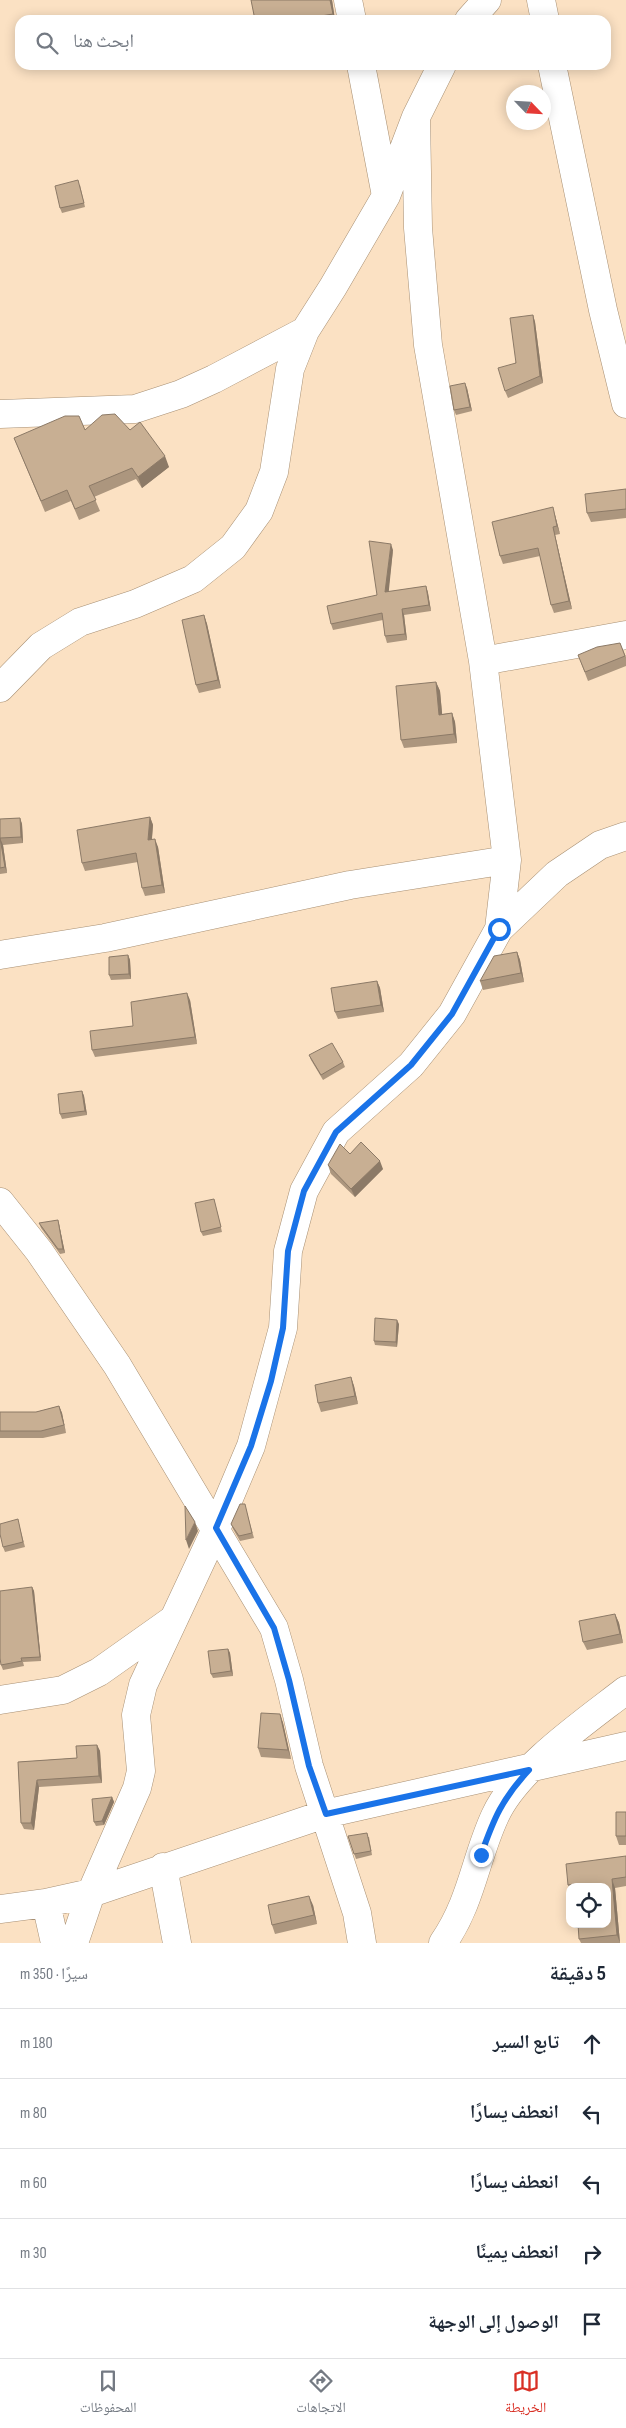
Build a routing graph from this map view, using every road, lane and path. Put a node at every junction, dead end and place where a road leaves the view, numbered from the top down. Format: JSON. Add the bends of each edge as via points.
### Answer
{"nodes":[{"id":1,"x":348,"y":0,"type":"edge"},
{"id":2,"x":470,"y":0,"type":"edge"},
{"id":3,"x":486,"y":0,"type":"edge"},
{"id":4,"x":541,"y":0,"type":"edge"},
{"id":5,"x":351,"y":15,"type":"edge"},
{"id":6,"x":465,"y":15,"type":"edge"},
{"id":7,"x":473,"y":15,"type":"edge"},
{"id":8,"x":544,"y":15,"type":"edge"},
{"id":9,"x":361,"y":70,"type":"edge"},
{"id":10,"x":440,"y":70,"type":"edge"},
{"id":11,"x":553,"y":70,"type":"edge"},
{"id":12,"x":416,"y":117,"type":"junction"},
{"id":13,"x":386,"y":196,"type":"junction"},
{"id":14,"x":305,"y":331,"type":"junction"},
{"id":15,"x":626,"y":404,"type":"edge"},
{"id":16,"x":0,"y":414,"type":"edge"},
{"id":17,"x":626,"y":635,"type":"edge"},
{"id":18,"x":483,"y":661,"type":"junction"},
{"id":19,"x":0,"y":688,"type":"edge"},
{"id":20,"x":626,"y":836,"type":"edge"},
{"id":21,"x":507,"y":860,"type":"junction"},
{"id":22,"x":499,"y":929,"type":"junction"},
{"id":23,"x":0,"y":955,"type":"edge"},
{"id":24,"x":0,"y":1202,"type":"edge"},
{"id":25,"x":216,"y":1528,"type":"junction"},
{"id":26,"x":173,"y":1620,"type":"junction"},
{"id":27,"x":626,"y":1690,"type":"edge"},
{"id":28,"x":0,"y":1700,"type":"edge"},
{"id":29,"x":626,"y":1746,"type":"edge"},
{"id":30,"x":529,"y":1770,"type":"junction"},
{"id":31,"x":326,"y":1814,"type":"junction"},
{"id":32,"x":163,"y":1867,"type":"junction"},
{"id":33,"x":91,"y":1893,"type":"junction"},
{"id":34,"x":46,"y":1904,"type":"junction"},
{"id":35,"x":0,"y":1909,"type":"edge"},
{"id":36,"x":55,"y":1943,"type":"edge"},
{"id":37,"x":74,"y":1943,"type":"edge"},
{"id":38,"x":177,"y":1943,"type":"edge"},
{"id":39,"x":362,"y":1943,"type":"edge"},
{"id":40,"x":443,"y":1943,"type":"edge"}],
"edges":[{"from":1,"to":5,"type":"street"},
{"from":2,"to":6,"type":"street"},
{"from":3,"to":7,"type":"street"},
{"from":4,"to":8,"type":"street"},
{"from":9,"to":13,"type":"street"},
{"from":10,"to":12,"type":"street"},
{"from":11,"to":15,"type":"street"},
{"from":12,"to":13,"type":"street"},
{"from":12,"to":18,"type":"street","via":[[418,228],[428,345]]},
{"from":13,"to":14,"type":"street"},
{"from":14,"to":16,"type":"street","via":[[214,379],[135,409]]},
{"from":14,"to":19,"type":"street","via":[[290,369],[274,472],[259,510],[233,547],[194,579],[135,604],[80,622],[41,646]]},
{"from":17,"to":18,"type":"street"},
{"from":18,"to":21,"type":"street"},
{"from":20,"to":22,"type":"street","via":[[600,845],[557,874]]},
{"from":21,"to":22,"type":"street"},
{"from":21,"to":23,"type":"street","via":[[350,885],[105,938]]},
{"from":22,"to":25,"type":"street","via":[[452,1014],[411,1065],[336,1132],[304,1191],[288,1251],[283,1328],[271,1381],[251,1446]]},
{"from":24,"to":25,"type":"street","via":[[39,1251],[117,1365]]},
{"from":25,"to":26,"type":"street"},
{"from":25,"to":31,"type":"street","via":[[274,1628],[309,1766]]},
{"from":26,"to":28,"type":"street","via":[[99,1672],[63,1690]]},
{"from":26,"to":33,"type":"street","via":[[143,1685],[136,1715],[141,1771],[137,1788]]},
{"from":27,"to":30,"type":"street"},
{"from":29,"to":30,"type":"street"},
{"from":30,"to":31,"type":"street"},
{"from":30,"to":40,"type":"street","via":[[509,1791],[495,1816],[468,1898]]},
{"from":31,"to":32,"type":"street"},
{"from":31,"to":39,"type":"street","via":[[357,1913]]},
{"from":32,"to":33,"type":"street"},
{"from":32,"to":38,"type":"street"},
{"from":33,"to":34,"type":"street"},
{"from":33,"to":37,"type":"street"},
{"from":34,"to":35,"type":"street"},
{"from":34,"to":36,"type":"street"}]}
